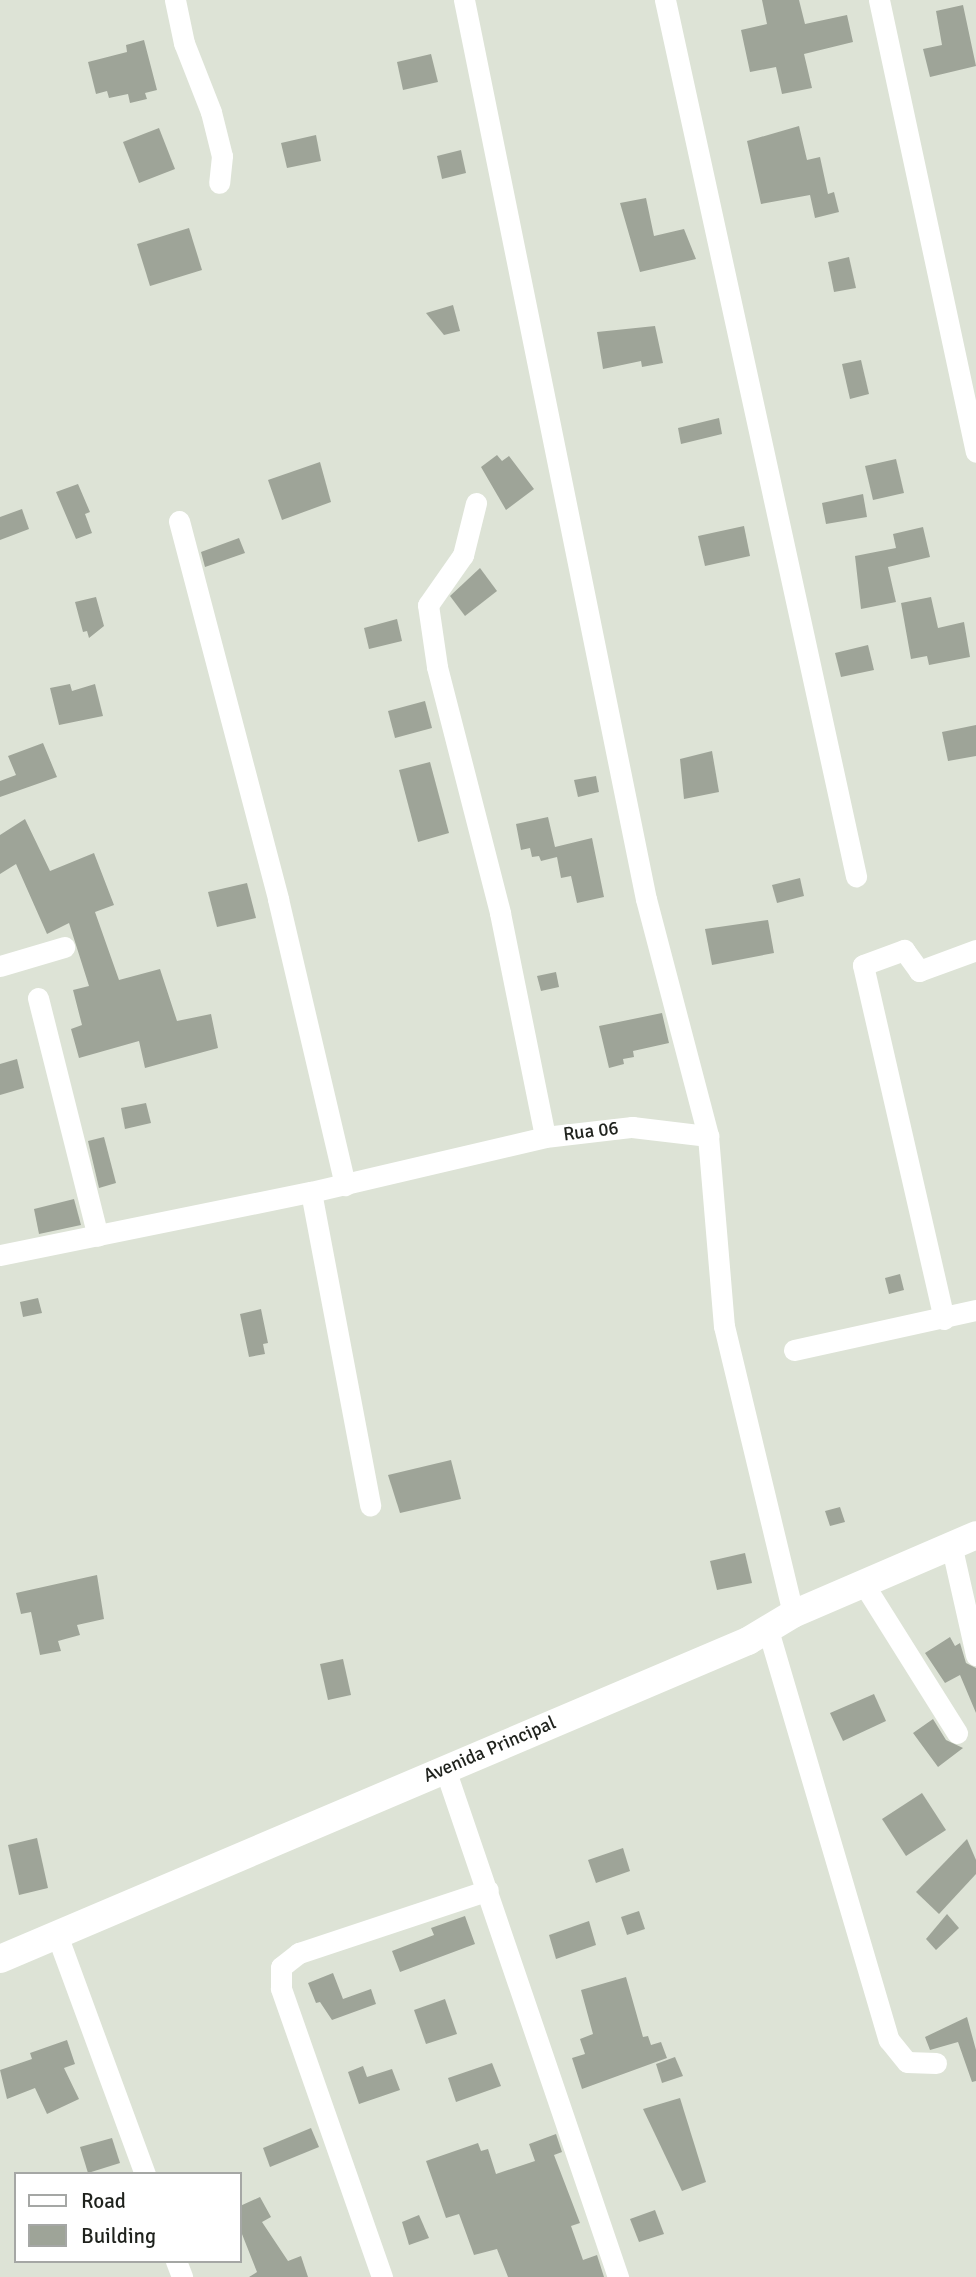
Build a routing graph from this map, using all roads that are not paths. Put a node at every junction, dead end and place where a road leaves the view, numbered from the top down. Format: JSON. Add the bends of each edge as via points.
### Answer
{"nodes":[{"id":1,"x":175,"y":0,"type":"edge"},
{"id":2,"x":464,"y":0,"type":"edge"},
{"id":3,"x":666,"y":0,"type":"edge"},
{"id":4,"x":879,"y":0,"type":"edge"},
{"id":5,"x":219,"y":183,"type":"dead end"},
{"id":6,"x":976,"y":452,"type":"edge"},
{"id":7,"x":476,"y":503,"type":"dead end"},
{"id":8,"x":178,"y":521,"type":"dead end"},
{"id":9,"x":856,"y":876,"type":"dead end"},
{"id":10,"x":64,"y":947,"type":"dead end"},
{"id":11,"x":976,"y":950,"type":"edge"},
{"id":12,"x":0,"y":965,"type":"edge"},
{"id":13,"x":38,"y":998,"type":"dead end"},
{"id":14,"x":708,"y":1136,"type":"junction"},
{"id":15,"x":545,"y":1137,"type":"junction"},
{"id":16,"x":345,"y":1185,"type":"junction"},
{"id":17,"x":311,"y":1192,"type":"junction"},
{"id":18,"x":98,"y":1236,"type":"junction"},
{"id":19,"x":0,"y":1255,"type":"edge"},
{"id":20,"x":976,"y":1310,"type":"edge"},
{"id":21,"x":944,"y":1320,"type":"junction"},
{"id":22,"x":794,"y":1350,"type":"dead end"},
{"id":23,"x":370,"y":1505,"type":"dead end"},
{"id":24,"x":963,"y":1539,"type":"edge"},
{"id":25,"x":863,"y":1583,"type":"junction"},
{"id":26,"x":793,"y":1614,"type":"junction"},
{"id":27,"x":768,"y":1630,"type":"junction"},
{"id":28,"x":976,"y":1655,"type":"edge"},
{"id":29,"x":957,"y":1733,"type":"dead end"},
{"id":30,"x":446,"y":1769,"type":"junction"},
{"id":31,"x":488,"y":1890,"type":"junction"},
{"id":32,"x":57,"y":1935,"type":"junction"},
{"id":33,"x":0,"y":1959,"type":"edge"},
{"id":34,"x":936,"y":2063,"type":"dead end"},
{"id":35,"x":144,"y":2172,"type":"edge"},
{"id":36,"x":382,"y":2277,"type":"edge"},
{"id":37,"x":618,"y":2277,"type":"edge"}],
"edges":[{"from":1,"to":5,"type":"street","via":[[184,43],[220,145]]},
{"from":2,"to":14,"type":"street","via":[[646,900]]},
{"from":3,"to":9,"type":"street"},
{"from":4,"to":6,"type":"street"},
{"from":7,"to":15,"type":"street","via":[[463,555],[428,606],[437,667],[500,913]]},
{"from":8,"to":16,"type":"street","via":[[278,899]]},
{"from":10,"to":12,"type":"street"},
{"from":11,"to":21,"type":"street","via":[[919,971],[904,950],[863,965]]},
{"from":13,"to":18,"type":"street"},
{"from":14,"to":15,"type":"street","name":"Rua 06","via":[[632,1127]]},
{"from":14,"to":26,"type":"street","via":[[724,1326]]},
{"from":15,"to":16,"type":"street","name":"Rua 06"},
{"from":16,"to":17,"type":"street","name":"Rua 06"},
{"from":17,"to":18,"type":"street","name":"Rua 06"},
{"from":17,"to":23,"type":"street"},
{"from":18,"to":19,"type":"street","name":"Rua 06"},
{"from":20,"to":21,"type":"street"},
{"from":21,"to":22,"type":"street"},
{"from":24,"to":25,"type":"street","name":"Avenida Principal"},
{"from":24,"to":28,"type":"street"},
{"from":25,"to":26,"type":"street","name":"Avenida Principal"},
{"from":25,"to":29,"type":"street"},
{"from":26,"to":27,"type":"street","name":"Avenida Principal"},
{"from":27,"to":30,"type":"street","name":"Avenida Principal"},
{"from":27,"to":34,"type":"street","via":[[889,2040],[907,2063]]},
{"from":30,"to":31,"type":"street"},
{"from":30,"to":32,"type":"street","name":"Avenida Principal"},
{"from":31,"to":36,"type":"street","via":[[299,1953],[281,1967],[281,1988]]},
{"from":31,"to":37,"type":"street"},
{"from":32,"to":33,"type":"street","name":"Avenida Principal"},
{"from":32,"to":35,"type":"street"}]}
